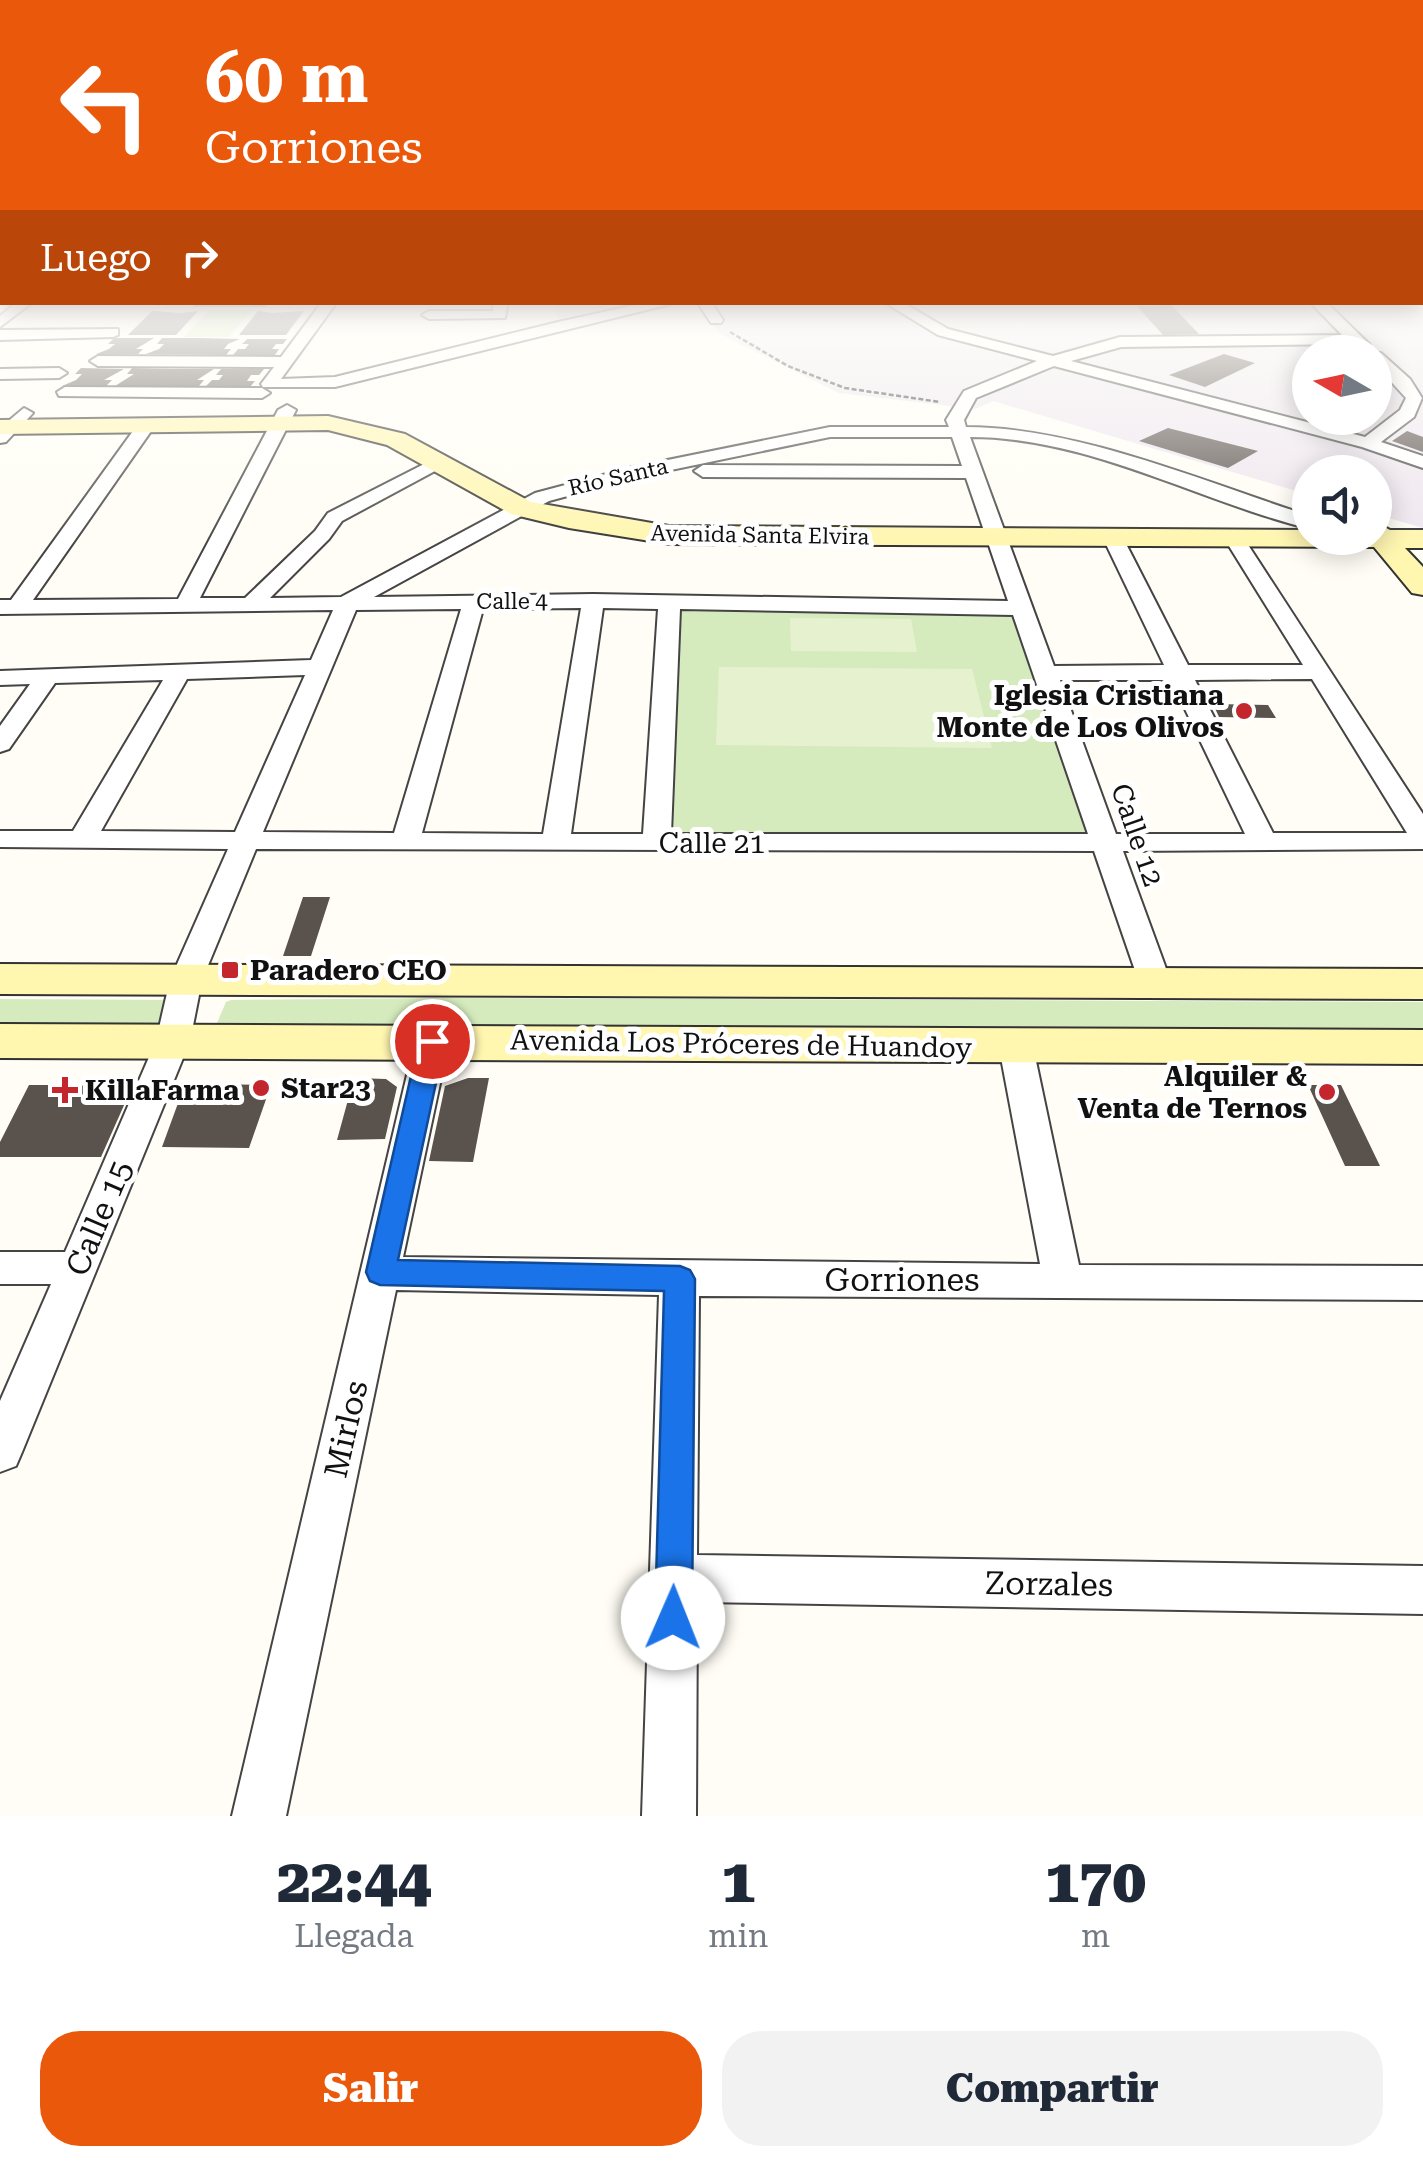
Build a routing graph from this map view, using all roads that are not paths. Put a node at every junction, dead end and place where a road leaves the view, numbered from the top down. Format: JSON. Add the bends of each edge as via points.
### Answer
{"nodes":[{"id":1,"x":273,"y":379,"type":"edge"},
{"id":2,"x":349,"y":379,"type":"edge"},
{"id":3,"x":1009,"y":379,"type":"edge"},
{"id":4,"x":1120,"y":379,"type":"edge"},
{"id":5,"x":1400,"y":379,"type":"edge"},
{"id":6,"x":66,"y":392,"type":"dead end"},
{"id":7,"x":260,"y":396,"type":"junction"},
{"id":8,"x":284,"y":416,"type":"junction"},
{"id":9,"x":7,"y":424,"type":"edge"},
{"id":10,"x":148,"y":424,"type":"junction"},
{"id":11,"x":1392,"y":425,"type":"edge"},
{"id":12,"x":958,"y":431,"type":"junction"},
{"id":13,"x":1380,"y":435,"type":"edge"},
{"id":14,"x":1368,"y":444,"type":"junction"},
{"id":15,"x":1423,"y":462,"type":"edge"},
{"id":16,"x":440,"y":464,"type":"junction"},
{"id":17,"x":640,"y":471,"type":"junction"},
{"id":18,"x":974,"y":472,"type":"junction"},
{"id":19,"x":532,"y":502,"type":"junction"},
{"id":20,"x":1292,"y":517,"type":"edge"},
{"id":21,"x":1292,"y":523,"type":"edge"},
{"id":22,"x":1422,"y":528,"type":"edge"},
{"id":23,"x":995,"y":530,"type":"junction"},
{"id":24,"x":1392,"y":530,"type":"edge"},
{"id":25,"x":1292,"y":535,"type":"edge"},
{"id":26,"x":1113,"y":538,"type":"junction"},
{"id":27,"x":1234,"y":538,"type":"junction"},
{"id":28,"x":1392,"y":548,"type":"edge"},
{"id":29,"x":1423,"y":586,"type":"edge"},
{"id":30,"x":474,"y":601,"type":"junction"},
{"id":31,"x":593,"y":601,"type":"junction"},
{"id":32,"x":252,"y":602,"type":"junction"},
{"id":33,"x":348,"y":602,"type":"junction"},
{"id":34,"x":668,"y":602,"type":"junction"},
{"id":35,"x":187,"y":603,"type":"junction"},
{"id":36,"x":8,"y":607,"type":"edge"},
{"id":37,"x":1024,"y":608,"type":"junction"},
{"id":38,"x":320,"y":668,"type":"junction"},
{"id":39,"x":179,"y":672,"type":"junction"},
{"id":40,"x":1180,"y":672,"type":"junction"},
{"id":41,"x":1319,"y":672,"type":"junction"},
{"id":42,"x":1046,"y":673,"type":"junction"},
{"id":43,"x":47,"y":677,"type":"junction"},
{"id":44,"x":0,"y":678,"type":"edge"},
{"id":45,"x":0,"y":744,"type":"edge"},
{"id":46,"x":0,"y":839,"type":"edge"},
{"id":47,"x":82,"y":839,"type":"junction"},
{"id":48,"x":1423,"y":839,"type":"edge"},
{"id":49,"x":246,"y":840,"type":"junction"},
{"id":50,"x":406,"y":841,"type":"junction"},
{"id":51,"x":1263,"y":841,"type":"junction"},
{"id":52,"x":556,"y":842,"type":"junction"},
{"id":53,"x":656,"y":842,"type":"junction"},
{"id":54,"x":1104,"y":842,"type":"junction"},
{"id":55,"x":0,"y":978,"type":"edge"},
{"id":56,"x":186,"y":980,"type":"junction"},
{"id":57,"x":1156,"y":984,"type":"junction"},
{"id":58,"x":1423,"y":984,"type":"edge"},
{"id":59,"x":173,"y":1040,"type":"junction"},
{"id":60,"x":0,"y":1041,"type":"edge"},
{"id":61,"x":432,"y":1041,"type":"junction"},
{"id":62,"x":1016,"y":1047,"type":"junction"},
{"id":63,"x":1423,"y":1047,"type":"edge"},
{"id":64,"x":0,"y":1268,"type":"edge"},
{"id":65,"x":77,"y":1268,"type":"junction"},
{"id":66,"x":380,"y":1272,"type":"junction"},
{"id":67,"x":680,"y":1279,"type":"junction"},
{"id":68,"x":1063,"y":1282,"type":"junction"},
{"id":69,"x":1423,"y":1283,"type":"edge"},
{"id":70,"x":0,"y":1452,"type":"edge"},
{"id":71,"x":674,"y":1578,"type":"junction"},
{"id":72,"x":1423,"y":1590,"type":"edge"},
{"id":73,"x":259,"y":1816,"type":"edge"},
{"id":74,"x":669,"y":1816,"type":"edge"}],
"edges":[{"from":1,"to":7,"type":"street"},
{"from":2,"to":7,"type":"street"},
{"from":3,"to":12,"type":"street","via":[[970,395],[955,420]]},
{"from":4,"to":14,"type":"street"},
{"from":5,"to":11,"type":"street","via":[[1414,398]]},
{"from":6,"to":7,"type":"street"},
{"from":7,"to":8,"type":"street","name":"Avenida Santa Elvira"},
{"from":7,"to":9,"type":"street","name":"Avenida Santa Elvira"},
{"from":8,"to":10,"type":"street","name":"Avenida Santa Elvira"},
{"from":8,"to":16,"type":"street","name":"Avenida Santa Elvira","via":[[368,430]]},
{"from":8,"to":19,"type":"street","name":"Avenida Santa Elvira","via":[[344,414],[400,426]]},
{"from":8,"to":35,"type":"street"},
{"from":9,"to":10,"type":"street","name":"Avenida Santa Elvira"},
{"from":10,"to":36,"type":"street"},
{"from":12,"to":17,"type":"street","name":"Río Santa","via":[[830,432]]},
{"from":12,"to":18,"type":"street","name":"Calle 12"},
{"from":12,"to":20,"type":"street","name":"Río Santa","via":[[1072,446]]},
{"from":13,"to":14,"type":"street"},
{"from":14,"to":15,"type":"street"},
{"from":16,"to":19,"type":"street","name":"Avenida Santa Elvira"},
{"from":16,"to":32,"type":"street","via":[[335,517]]},
{"from":17,"to":18,"type":"street"},
{"from":17,"to":19,"type":"street","name":"Río Santa"},
{"from":18,"to":23,"type":"street","name":"Calle 12"},
{"from":19,"to":23,"type":"street","name":"Avenida Santa Elvira","via":[[569,520],[669,535]]},
{"from":19,"to":33,"type":"street","name":"Río Santa"},
{"from":21,"to":23,"type":"street","name":"Avenida Santa Elvira"},
{"from":22,"to":24,"type":"street","name":"Avenida Santa Elvira"},
{"from":23,"to":26,"type":"street","name":"Avenida Santa Elvira"},
{"from":23,"to":37,"type":"street","name":"Calle 12"},
{"from":25,"to":27,"type":"street","name":"Avenida Santa Elvira"},
{"from":26,"to":27,"type":"street","name":"Avenida Santa Elvira"},
{"from":26,"to":40,"type":"street"},
{"from":27,"to":41,"type":"street"},
{"from":28,"to":29,"type":"street"},
{"from":30,"to":31,"type":"street","name":"Calle 4"},
{"from":30,"to":33,"type":"street","name":"Calle 4"},
{"from":30,"to":50,"type":"street"},
{"from":31,"to":34,"type":"street","name":"Calle 4"},
{"from":31,"to":52,"type":"street"},
{"from":32,"to":33,"type":"street","name":"Calle 4"},
{"from":32,"to":35,"type":"street","name":"Calle 4"},
{"from":33,"to":38,"type":"street"},
{"from":34,"to":37,"type":"street","name":"Calle 4"},
{"from":34,"to":53,"type":"street"},
{"from":35,"to":36,"type":"street","name":"Calle 4"},
{"from":37,"to":42,"type":"street","name":"Calle 12"},
{"from":38,"to":39,"type":"street"},
{"from":38,"to":49,"type":"street"},
{"from":39,"to":43,"type":"street"},
{"from":39,"to":47,"type":"street"},
{"from":40,"to":41,"type":"street"},
{"from":40,"to":42,"type":"street"},
{"from":40,"to":51,"type":"street"},
{"from":41,"to":48,"type":"street"},
{"from":42,"to":54,"type":"street","name":"Calle 12"},
{"from":43,"to":44,"type":"street"},
{"from":43,"to":45,"type":"street"},
{"from":46,"to":47,"type":"street","name":"Calle 21"},
{"from":47,"to":49,"type":"street","name":"Calle 21"},
{"from":48,"to":51,"type":"street","name":"Calle 21"},
{"from":49,"to":50,"type":"street","name":"Calle 21"},
{"from":49,"to":56,"type":"street"},
{"from":50,"to":52,"type":"street","name":"Calle 21"},
{"from":51,"to":54,"type":"street","name":"Calle 21"},
{"from":52,"to":53,"type":"street","name":"Calle 21"},
{"from":53,"to":54,"type":"street","name":"Calle 21"},
{"from":54,"to":57,"type":"street","name":"Calle 12"},
{"from":55,"to":56,"type":"street"},
{"from":56,"to":57,"type":"street"},
{"from":56,"to":59,"type":"street","name":"Calle 15"},
{"from":57,"to":58,"type":"street"},
{"from":59,"to":60,"type":"street","name":"Avenida Los Próceres de Huandoy"},
{"from":59,"to":61,"type":"street","name":"Avenida Los Próceres de Huandoy"},
{"from":59,"to":65,"type":"street","name":"Calle 15"},
{"from":61,"to":62,"type":"street","name":"Avenida Los Próceres de Huandoy"},
{"from":61,"to":66,"type":"street","name":"Mirlos"},
{"from":62,"to":63,"type":"street","name":"Avenida Los Próceres de Huandoy"},
{"from":62,"to":68,"type":"street"},
{"from":64,"to":65,"type":"street"},
{"from":65,"to":70,"type":"street","name":"Calle 15"},
{"from":66,"to":67,"type":"street","name":"Gorriones"},
{"from":66,"to":73,"type":"street","name":"Mirlos"},
{"from":67,"to":68,"type":"street","name":"Gorriones"},
{"from":67,"to":71,"type":"street"},
{"from":68,"to":69,"type":"street","name":"Gorriones"},
{"from":71,"to":72,"type":"street","name":"Zorzales"},
{"from":71,"to":74,"type":"street"}]}
